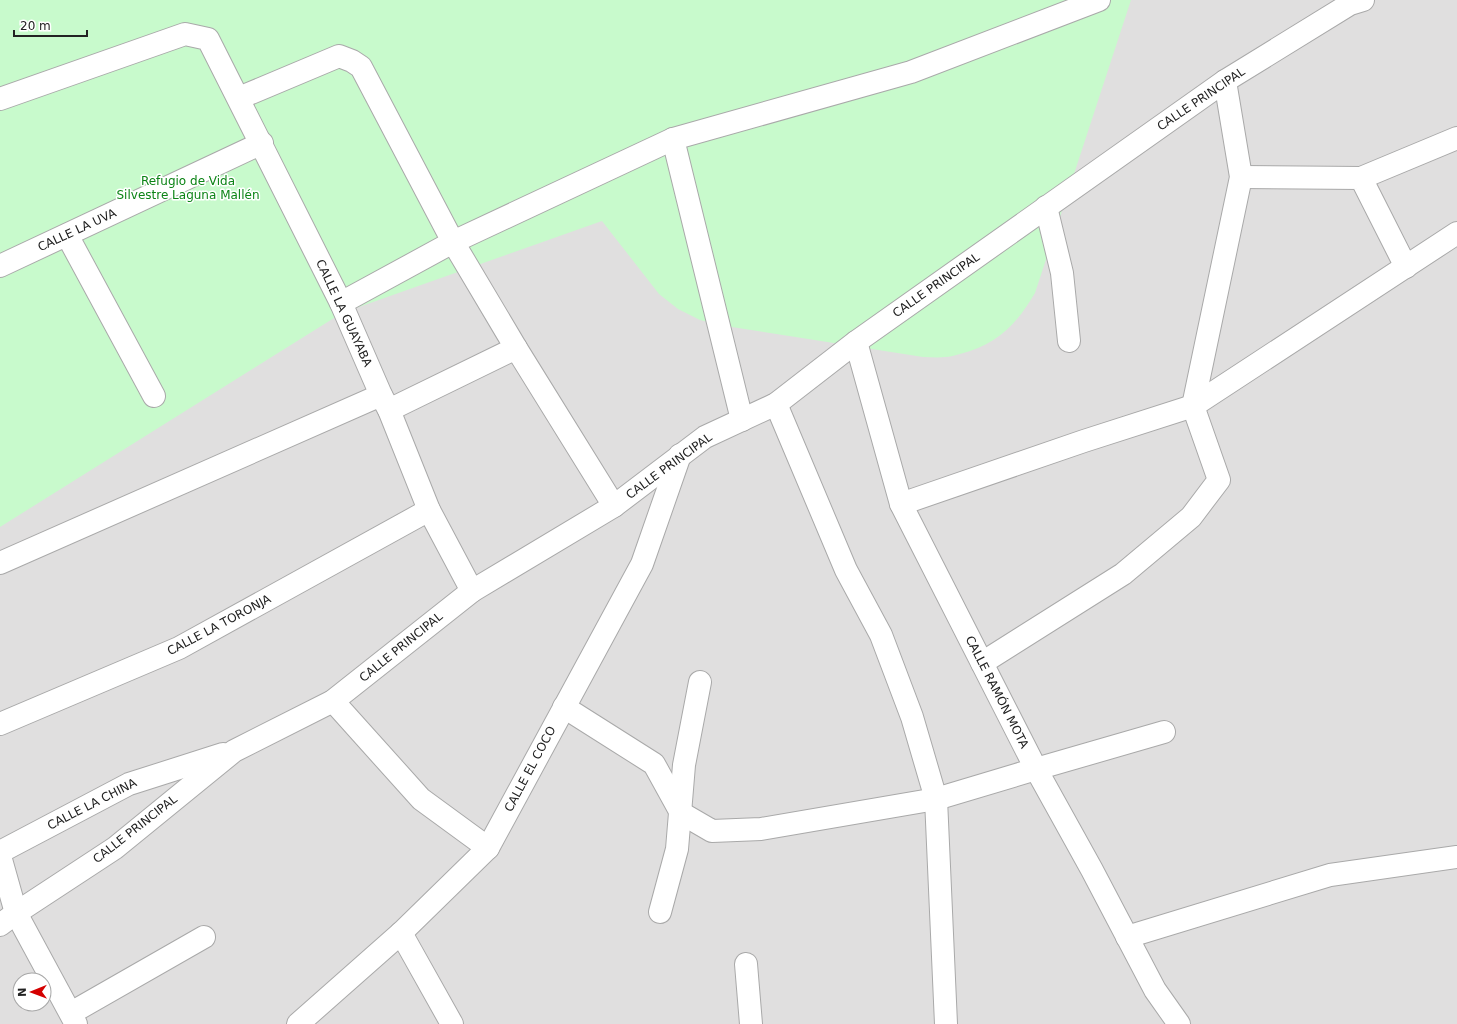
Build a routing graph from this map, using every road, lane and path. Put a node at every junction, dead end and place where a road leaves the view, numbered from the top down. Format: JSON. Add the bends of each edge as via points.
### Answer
{"nodes":[{"id":1,"x":1098,"y":0,"type":"edge"},
{"id":2,"x":1363,"y":0,"type":"edge"},
{"id":3,"x":1224,"y":81,"type":"junction"},
{"id":4,"x":239,"y":98,"type":"junction"},
{"id":5,"x":0,"y":99,"type":"edge"},
{"id":6,"x":1457,"y":138,"type":"edge"},
{"id":7,"x":673,"y":139,"type":"junction"},
{"id":8,"x":262,"y":143,"type":"junction"},
{"id":9,"x":1241,"y":177,"type":"junction"},
{"id":10,"x":1361,"y":178,"type":"junction"},
{"id":11,"x":1046,"y":207,"type":"junction"},
{"id":12,"x":1457,"y":233,"type":"edge"},
{"id":13,"x":67,"y":235,"type":"junction"},
{"id":14,"x":453,"y":242,"type":"junction"},
{"id":15,"x":0,"y":266,"type":"edge"},
{"id":16,"x":1406,"y":268,"type":"junction"},
{"id":17,"x":341,"y":303,"type":"junction"},
{"id":18,"x":856,"y":342,"type":"junction"},
{"id":19,"x":1069,"y":342,"type":"dead end"},
{"id":20,"x":516,"y":348,"type":"junction"},
{"id":21,"x":154,"y":396,"type":"dead end"},
{"id":22,"x":385,"y":402,"type":"junction"},
{"id":23,"x":776,"y":404,"type":"junction"},
{"id":24,"x":1193,"y":406,"type":"junction"},
{"id":25,"x":742,"y":420,"type":"junction"},
{"id":26,"x":680,"y":455,"type":"junction"},
{"id":27,"x":901,"y":504,"type":"junction"},
{"id":28,"x":614,"y":506,"type":"junction"},
{"id":29,"x":429,"y":510,"type":"junction"},
{"id":30,"x":0,"y":563,"type":"edge"},
{"id":31,"x":472,"y":591,"type":"junction"},
{"id":32,"x":982,"y":663,"type":"junction"},
{"id":33,"x":700,"y":682,"type":"dead end"},
{"id":34,"x":333,"y":702,"type":"junction"},
{"id":35,"x":564,"y":707,"type":"junction"},
{"id":36,"x":0,"y":724,"type":"edge"},
{"id":37,"x":1164,"y":732,"type":"dead end"},
{"id":38,"x":234,"y":750,"type":"junction"},
{"id":39,"x":1036,"y":769,"type":"junction"},
{"id":40,"x":936,"y":799,"type":"junction"},
{"id":41,"x":681,"y":813,"type":"junction"},
{"id":42,"x":488,"y":848,"type":"junction"},
{"id":43,"x":0,"y":852,"type":"edge"},
{"id":44,"x":0,"y":856,"type":"edge"},
{"id":45,"x":1457,"y":857,"type":"edge"},
{"id":46,"x":660,"y":912,"type":"dead end"},
{"id":47,"x":8,"y":919,"type":"edge"},
{"id":48,"x":402,"y":933,"type":"junction"},
{"id":49,"x":204,"y":937,"type":"dead end"},
{"id":50,"x":1127,"y":937,"type":"junction"},
{"id":51,"x":746,"y":964,"type":"dead end"},
{"id":52,"x":74,"y":1018,"type":"edge"},
{"id":53,"x":298,"y":1024,"type":"edge"},
{"id":54,"x":452,"y":1024,"type":"edge"},
{"id":55,"x":751,"y":1024,"type":"edge"},
{"id":56,"x":946,"y":1024,"type":"edge"},
{"id":57,"x":1179,"y":1024,"type":"edge"}],
"edges":[{"from":1,"to":7,"type":"street","via":[[912,72]]},
{"from":2,"to":3,"type":"street","name":"CALLE PRINCIPAL","via":[[1350,4]]},
{"from":3,"to":9,"type":"street"},
{"from":3,"to":11,"type":"street","name":"CALLE PRINCIPAL"},
{"from":4,"to":5,"type":"street","name":"CALLE LA GUAYABA","via":[[208,39],[185,34]]},
{"from":4,"to":8,"type":"street","name":"CALLE LA GUAYABA"},
{"from":4,"to":14,"type":"street","via":[[339,56],[361,67]]},
{"from":6,"to":10,"type":"street"},
{"from":7,"to":14,"type":"street"},
{"from":7,"to":25,"type":"street"},
{"from":8,"to":13,"type":"street","name":"CALLE LA UVA"},
{"from":8,"to":17,"type":"street","name":"CALLE LA GUAYABA"},
{"from":9,"to":10,"type":"street"},
{"from":9,"to":24,"type":"street"},
{"from":10,"to":16,"type":"street"},
{"from":11,"to":18,"type":"street","name":"CALLE PRINCIPAL"},
{"from":11,"to":19,"type":"street","via":[[1062,274]]},
{"from":12,"to":16,"type":"street"},
{"from":13,"to":15,"type":"street","name":"CALLE LA UVA"},
{"from":13,"to":21,"type":"street"},
{"from":14,"to":17,"type":"street"},
{"from":14,"to":20,"type":"street"},
{"from":16,"to":24,"type":"street"},
{"from":17,"to":22,"type":"street","name":"CALLE LA GUAYABA"},
{"from":18,"to":23,"type":"street","name":"CALLE PRINCIPAL"},
{"from":18,"to":27,"type":"street","name":"CALLE RAMÓN MOTA"},
{"from":20,"to":22,"type":"street"},
{"from":20,"to":28,"type":"street"},
{"from":22,"to":29,"type":"street","name":"CALLE LA GUAYABA"},
{"from":22,"to":30,"type":"street"},
{"from":23,"to":25,"type":"street","name":"CALLE PRINCIPAL"},
{"from":23,"to":40,"type":"street","via":[[846,570],[881,635],[912,717]]},
{"from":24,"to":27,"type":"street"},
{"from":24,"to":32,"type":"street","via":[[1219,480],[1191,517],[1123,574]]},
{"from":25,"to":26,"type":"street","name":"CALLE PRINCIPAL","via":[[705,437]]},
{"from":26,"to":28,"type":"street","name":"CALLE PRINCIPAL"},
{"from":26,"to":35,"type":"street","name":"CALLE EL COCO","via":[[642,564]]},
{"from":27,"to":32,"type":"street","name":"CALLE RAMÓN MOTA"},
{"from":28,"to":31,"type":"street","name":"CALLE PRINCIPAL"},
{"from":29,"to":31,"type":"street","name":"CALLE LA GUAYABA"},
{"from":29,"to":36,"type":"street","name":"CALLE LA TORONJA","via":[[179,648]]},
{"from":31,"to":34,"type":"street","name":"CALLE PRINCIPAL"},
{"from":32,"to":39,"type":"street","name":"CALLE RAMÓN MOTA"},
{"from":33,"to":41,"type":"street","via":[[684,765]]},
{"from":34,"to":38,"type":"street","name":"CALLE PRINCIPAL"},
{"from":34,"to":42,"type":"street","via":[[421,799]]},
{"from":35,"to":41,"type":"street","via":[[654,764]]},
{"from":35,"to":42,"type":"street","name":"CALLE EL COCO"},
{"from":37,"to":39,"type":"street"},
{"from":38,"to":43,"type":"street","name":"CALLE LA CHINA","via":[[129,784]]},
{"from":38,"to":47,"type":"street","name":"CALLE PRINCIPAL","via":[[114,848]]},
{"from":39,"to":40,"type":"street"},
{"from":39,"to":50,"type":"street","name":"CALLE RAMÓN MOTA"},
{"from":40,"to":41,"type":"street","via":[[761,829],[712,832]]},
{"from":40,"to":56,"type":"street"},
{"from":41,"to":46,"type":"street","via":[[677,849]]},
{"from":42,"to":48,"type":"street","name":"CALLE EL COCO"},
{"from":44,"to":47,"type":"street"},
{"from":45,"to":50,"type":"street","via":[[1330,875]]},
{"from":47,"to":52,"type":"street"},
{"from":48,"to":53,"type":"street","name":"CALLE EL COCO"},
{"from":48,"to":54,"type":"street"},
{"from":49,"to":52,"type":"street"},
{"from":50,"to":57,"type":"street","name":"CALLE RAMÓN MOTA","via":[[1155,990]]},
{"from":51,"to":55,"type":"street"}]}
